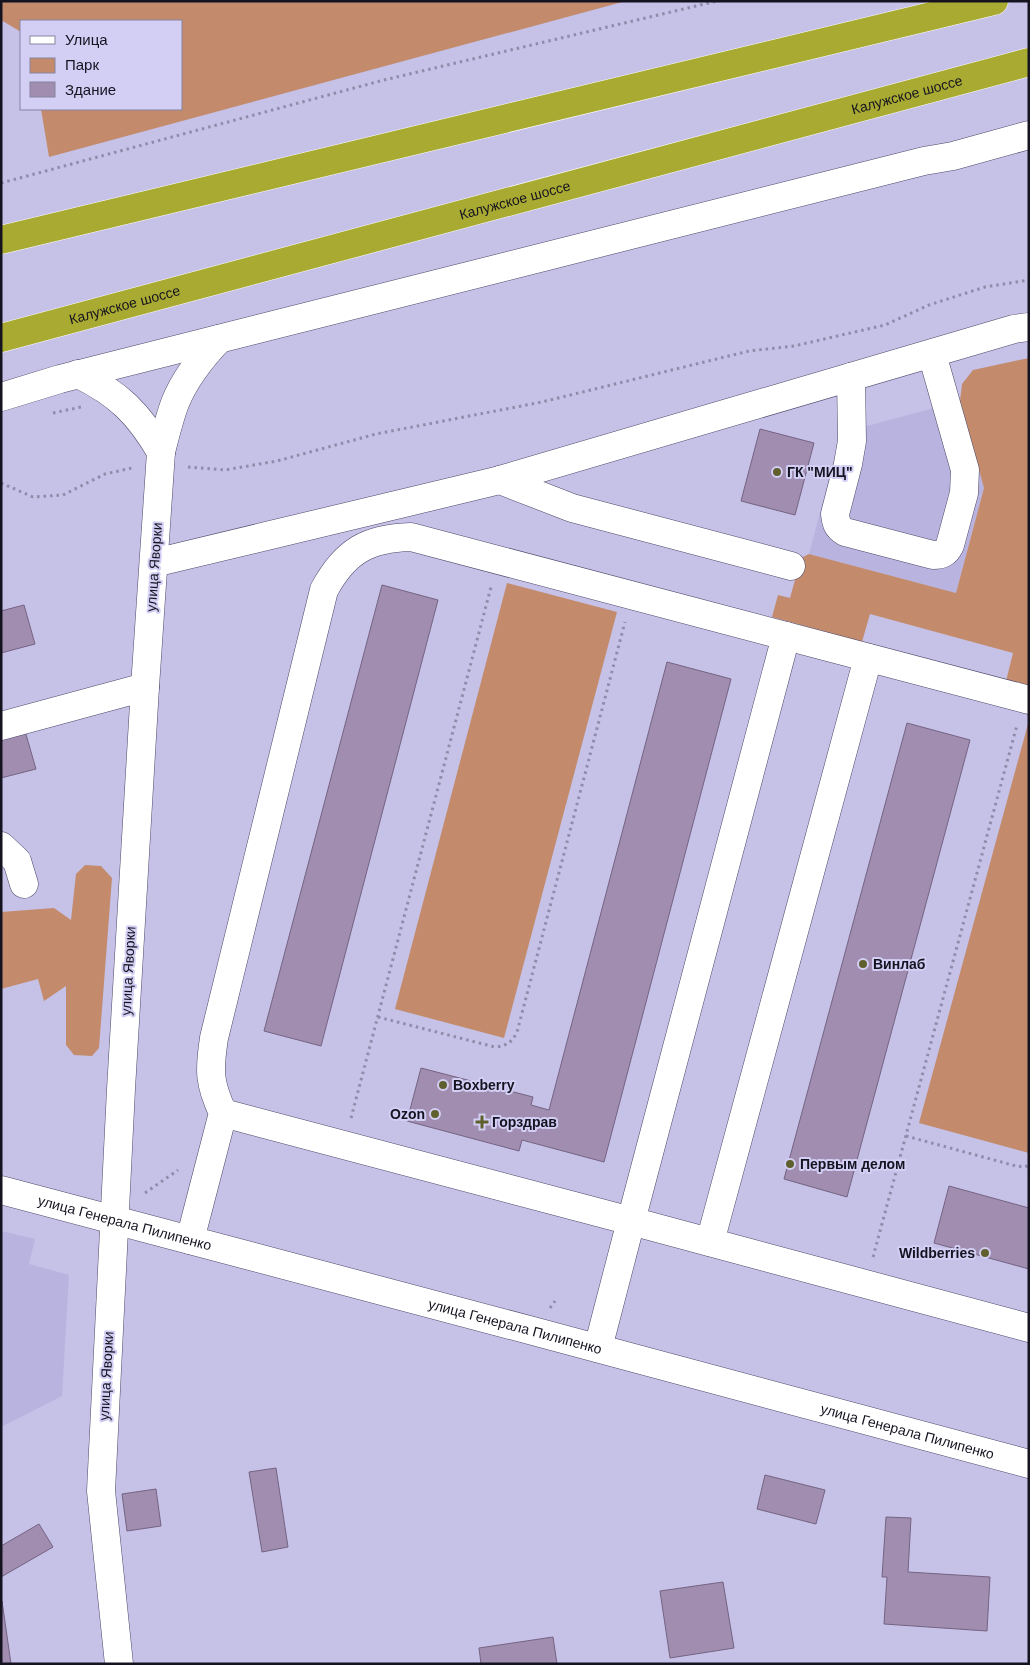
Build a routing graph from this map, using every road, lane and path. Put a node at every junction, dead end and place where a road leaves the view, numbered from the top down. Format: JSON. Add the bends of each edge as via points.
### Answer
{"nodes":[{"id":1,"x":717,"y":1,"type":"edge"},
{"id":2,"x":994,"y":1,"type":"edge"},
{"id":3,"x":1029,"y":62,"type":"edge"},
{"id":4,"x":1029,"y":116,"type":"edge"},
{"id":5,"x":1029,"y":135,"type":"edge"},
{"id":6,"x":924,"y":162,"type":"junction"},
{"id":7,"x":1,"y":183,"type":"edge"},
{"id":8,"x":1,"y":240,"type":"edge"},
{"id":9,"x":1029,"y":280,"type":"edge"},
{"id":10,"x":1029,"y":327,"type":"edge"},
{"id":11,"x":1,"y":338,"type":"edge"},
{"id":12,"x":219,"y":339,"type":"junction"},
{"id":13,"x":932,"y":354,"type":"junction"},
{"id":14,"x":78,"y":374,"type":"junction"},
{"id":15,"x":851,"y":378,"type":"junction"},
{"id":16,"x":1,"y":397,"type":"edge"},
{"id":17,"x":172,"y":459,"type":"junction"},
{"id":18,"x":133,"y":468,"type":"dead end"},
{"id":19,"x":500,"y":480,"type":"junction"},
{"id":20,"x":1,"y":483,"type":"edge"},
{"id":21,"x":498,"y":560,"type":"junction"},
{"id":22,"x":154,"y":562,"type":"junction"},
{"id":23,"x":791,"y":566,"type":"dead end"},
{"id":24,"x":632,"y":595,"type":"junction"},
{"id":25,"x":786,"y":636,"type":"junction"},
{"id":26,"x":868,"y":658,"type":"junction"},
{"id":27,"x":145,"y":687,"type":"junction"},
{"id":28,"x":1026,"y":699,"type":"edge"},
{"id":29,"x":1,"y":726,"type":"edge"},
{"id":30,"x":1,"y":846,"type":"edge"},
{"id":31,"x":24,"y":884,"type":"dead end"},
{"id":32,"x":378,"y":1017,"type":"junction"},
{"id":33,"x":223,"y":1113,"type":"junction"},
{"id":34,"x":906,"y":1136,"type":"junction"},
{"id":35,"x":344,"y":1145,"type":"junction"},
{"id":36,"x":1029,"y":1165,"type":"edge"},
{"id":37,"x":1,"y":1190,"type":"edge"},
{"id":38,"x":114,"y":1220,"type":"junction"},
{"id":39,"x":631,"y":1221,"type":"junction"},
{"id":40,"x":190,"y":1240,"type":"junction"},
{"id":41,"x":710,"y":1242,"type":"junction"},
{"id":42,"x":866,"y":1284,"type":"junction"},
{"id":43,"x":1029,"y":1328,"type":"edge"},
{"id":44,"x":598,"y":1348,"type":"junction"},
{"id":45,"x":1029,"y":1464,"type":"edge"},
{"id":46,"x":119,"y":1664,"type":"edge"}],
"edges":[{"from":1,"to":7,"type":"path","via":[[384,80]]},
{"from":2,"to":8,"type":"highway"},
{"from":3,"to":11,"type":"highway","name":"Калужское шоссе"},
{"from":4,"to":6,"type":"street"},
{"from":5,"to":6,"type":"street"},
{"from":6,"to":12,"type":"street"},
{"from":9,"to":17,"type":"path","via":[[985,287],[929,304],[885,325],[794,346],[749,351],[542,402],[376,434],[277,462],[225,470]]},
{"from":10,"to":13,"type":"street"},
{"from":12,"to":14,"type":"street"},
{"from":12,"to":17,"type":"street","name":"улица Яворки","via":[[184,383],[174,405]]},
{"from":13,"to":15,"type":"street"},
{"from":13,"to":15,"type":"street","via":[[965,470],[964,493],[950,544],[947,552],[940,555],[838,528],[835,514],[852,441]]},
{"from":14,"to":16,"type":"street"},
{"from":14,"to":17,"type":"street","via":[[100,385],[131,410]]},
{"from":15,"to":19,"type":"street"},
{"from":17,"to":22,"type":"street","name":"улица Яворки"},
{"from":18,"to":20,"type":"path","via":[[105,474],[63,495],[33,497]]},
{"from":19,"to":22,"type":"street"},
{"from":19,"to":23,"type":"street","via":[[572,508]]},
{"from":21,"to":24,"type":"street"},
{"from":21,"to":32,"type":"path"},
{"from":21,"to":33,"type":"street","via":[[411,537],[391,537],[357,550],[332,574],[324,590],[214,1038],[211,1080]]},
{"from":22,"to":27,"type":"street","name":"улица Яворки"},
{"from":24,"to":25,"type":"street"},
{"from":24,"to":32,"type":"path","via":[[514,1039],[495,1048]]},
{"from":25,"to":26,"type":"street"},
{"from":25,"to":39,"type":"street"},
{"from":26,"to":28,"type":"street"},
{"from":26,"to":41,"type":"street"},
{"from":27,"to":29,"type":"street"},
{"from":27,"to":38,"type":"street","name":"улица Яворки"},
{"from":28,"to":34,"type":"path"},
{"from":30,"to":31,"type":"street","via":[[17,861]]},
{"from":32,"to":35,"type":"path"},
{"from":33,"to":35,"type":"street"},
{"from":33,"to":40,"type":"street"},
{"from":34,"to":36,"type":"path","via":[[1016,1166]]},
{"from":34,"to":42,"type":"path"},
{"from":35,"to":39,"type":"street"},
{"from":37,"to":38,"type":"street","name":"улица Генерала Пилипенко"},
{"from":38,"to":40,"type":"street","name":"улица Генерала Пилипенко"},
{"from":38,"to":46,"type":"street","name":"улица Яворки","via":[[100,1491]]},
{"from":39,"to":41,"type":"street"},
{"from":39,"to":44,"type":"street"},
{"from":40,"to":44,"type":"street","name":"улица Генерала Пилипенко"},
{"from":41,"to":42,"type":"street"},
{"from":42,"to":43,"type":"street"},
{"from":44,"to":45,"type":"street","name":"улица Генерала Пилипенко"}]}
